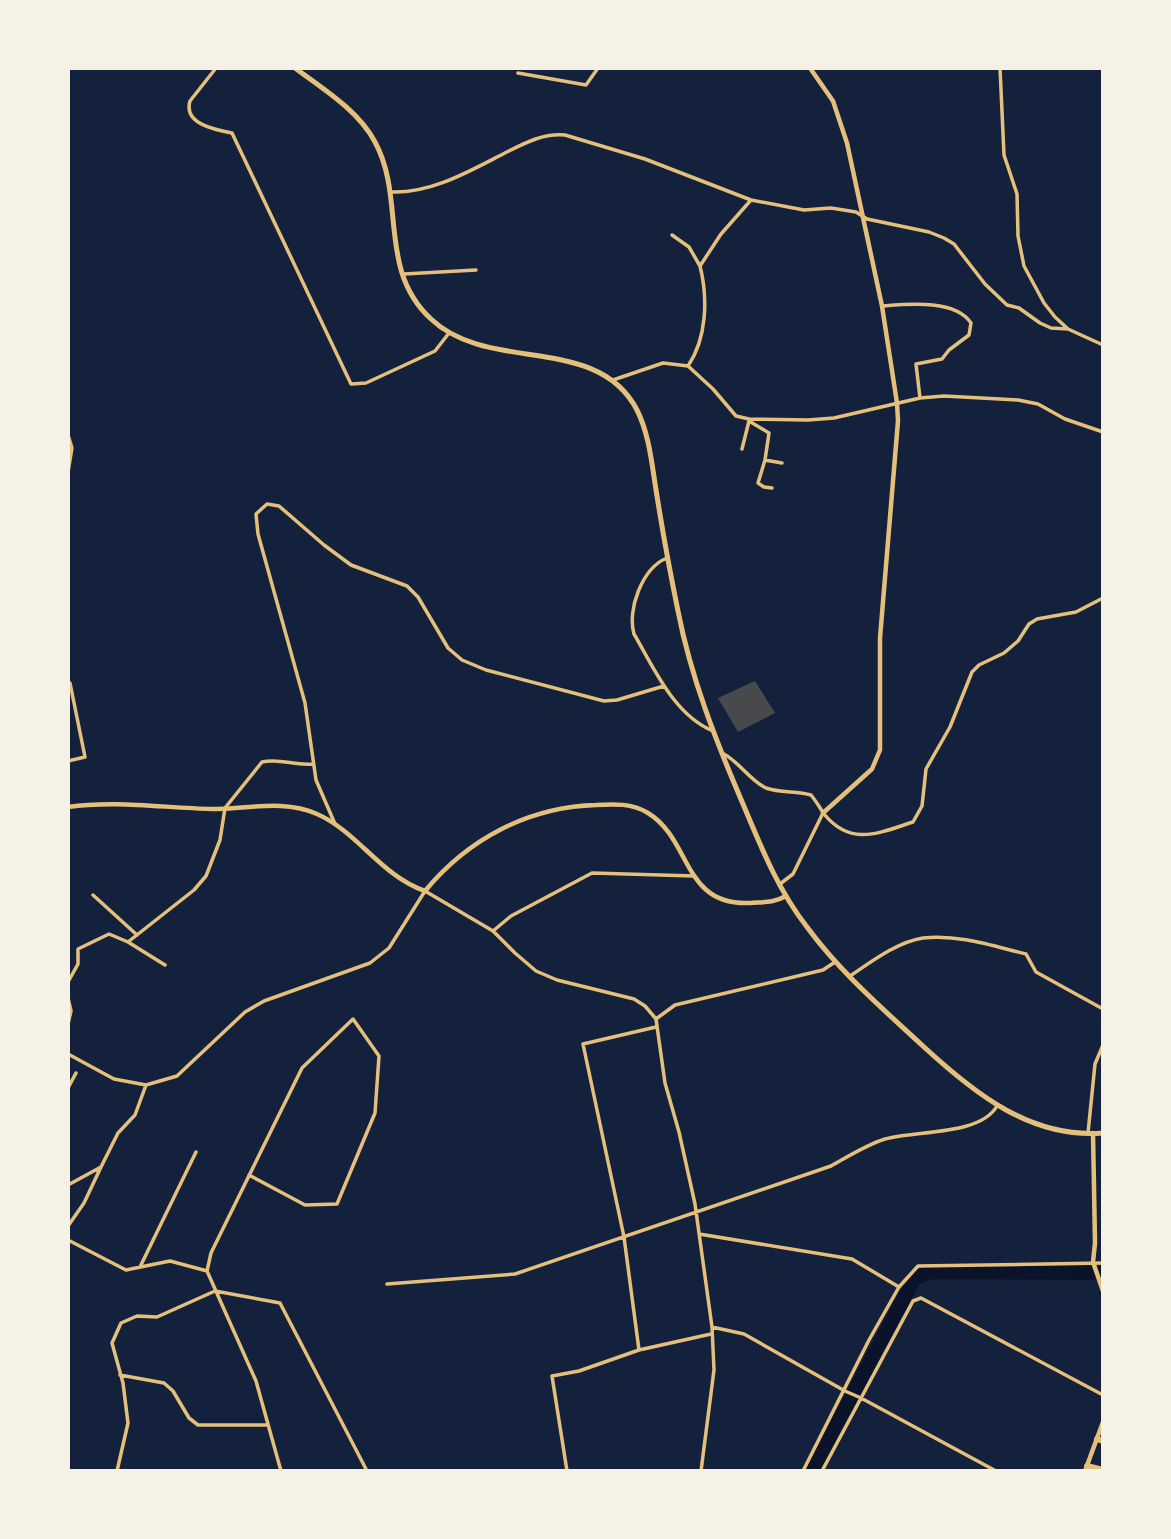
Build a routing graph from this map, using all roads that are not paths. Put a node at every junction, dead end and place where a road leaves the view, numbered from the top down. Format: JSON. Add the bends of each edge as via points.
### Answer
{"nodes":[{"id":1,"x":216,"y":68,"type":"edge"},
{"id":2,"x":295,"y":68,"type":"edge"},
{"id":3,"x":598,"y":68,"type":"edge"},
{"id":4,"x":810,"y":68,"type":"edge"},
{"id":5,"x":1000,"y":68,"type":"edge"},
{"id":6,"x":518,"y":73,"type":"dead end"},
{"id":7,"x":390,"y":192,"type":"junction"},
{"id":8,"x":751,"y":200,"type":"junction"},
{"id":9,"x":862,"y":215,"type":"junction"},
{"id":10,"x":672,"y":235,"type":"dead end"},
{"id":11,"x":700,"y":267,"type":"junction"},
{"id":12,"x":476,"y":270,"type":"dead end"},
{"id":13,"x":402,"y":274,"type":"junction"},
{"id":14,"x":882,"y":306,"type":"junction"},
{"id":15,"x":1068,"y":328,"type":"junction"},
{"id":16,"x":449,"y":333,"type":"junction"},
{"id":17,"x":1103,"y":345,"type":"edge"},
{"id":18,"x":688,"y":366,"type":"junction"},
{"id":19,"x":613,"y":380,"type":"junction"},
{"id":20,"x":920,"y":398,"type":"junction"},
{"id":21,"x":897,"y":403,"type":"junction"},
{"id":22,"x":749,"y":420,"type":"junction"},
{"id":23,"x":1103,"y":432,"type":"edge"},
{"id":24,"x":68,"y":435,"type":"edge"},
{"id":25,"x":742,"y":449,"type":"dead end"},
{"id":26,"x":765,"y":460,"type":"junction"},
{"id":27,"x":782,"y":463,"type":"dead end"},
{"id":28,"x":68,"y":472,"type":"edge"},
{"id":29,"x":772,"y":488,"type":"dead end"},
{"id":30,"x":667,"y":558,"type":"junction"},
{"id":31,"x":1103,"y":598,"type":"edge"},
{"id":32,"x":68,"y":684,"type":"edge"},
{"id":33,"x":664,"y":686,"type":"junction"},
{"id":34,"x":713,"y":731,"type":"junction"},
{"id":35,"x":722,"y":753,"type":"junction"},
{"id":36,"x":68,"y":761,"type":"edge"},
{"id":37,"x":313,"y":764,"type":"junction"},
{"id":38,"x":68,"y":807,"type":"edge"},
{"id":39,"x":225,"y":808,"type":"junction"},
{"id":40,"x":823,"y":813,"type":"junction"},
{"id":41,"x":335,"y":824,"type":"junction"},
{"id":42,"x":694,"y":876,"type":"junction"},
{"id":43,"x":779,"y":884,"type":"junction"},
{"id":44,"x":425,"y":891,"type":"junction"},
{"id":45,"x":93,"y":895,"type":"dead end"},
{"id":46,"x":786,"y":896,"type":"junction"},
{"id":47,"x":493,"y":931,"type":"junction"},
{"id":48,"x":137,"y":934,"type":"junction"},
{"id":49,"x":128,"y":942,"type":"junction"},
{"id":50,"x":835,"y":962,"type":"junction"},
{"id":51,"x":165,"y":965,"type":"dead end"},
{"id":52,"x":849,"y":976,"type":"junction"},
{"id":53,"x":68,"y":982,"type":"edge"},
{"id":54,"x":68,"y":998,"type":"edge"},
{"id":55,"x":1103,"y":1009,"type":"edge"},
{"id":56,"x":656,"y":1020,"type":"junction"},
{"id":57,"x":68,"y":1024,"type":"edge"},
{"id":58,"x":656,"y":1027,"type":"junction"},
{"id":59,"x":1103,"y":1045,"type":"edge"},
{"id":60,"x":68,"y":1054,"type":"edge"},
{"id":61,"x":76,"y":1073,"type":"dead end"},
{"id":62,"x":146,"y":1085,"type":"junction"},
{"id":63,"x":68,"y":1088,"type":"edge"},
{"id":64,"x":997,"y":1107,"type":"junction"},
{"id":65,"x":1091,"y":1133,"type":"junction"},
{"id":66,"x":1103,"y":1133,"type":"edge"},
{"id":67,"x":196,"y":1152,"type":"dead end"},
{"id":68,"x":102,"y":1167,"type":"junction"},
{"id":69,"x":249,"y":1175,"type":"dead end"},
{"id":70,"x":68,"y":1185,"type":"edge"},
{"id":71,"x":696,"y":1211,"type":"junction"},
{"id":72,"x":68,"y":1226,"type":"edge"},
{"id":73,"x":699,"y":1234,"type":"junction"},
{"id":74,"x":624,"y":1237,"type":"junction"},
{"id":75,"x":68,"y":1240,"type":"edge"},
{"id":76,"x":1103,"y":1263,"type":"edge"},
{"id":77,"x":1093,"y":1264,"type":"junction"},
{"id":78,"x":141,"y":1267,"type":"junction"},
{"id":79,"x":207,"y":1271,"type":"junction"},
{"id":80,"x":1099,"y":1280,"type":"edge"},
{"id":81,"x":387,"y":1284,"type":"dead end"},
{"id":82,"x":899,"y":1287,"type":"junction"},
{"id":83,"x":215,"y":1291,"type":"junction"},
{"id":84,"x":1103,"y":1291,"type":"edge"},
{"id":85,"x":712,"y":1327,"type":"junction"},
{"id":86,"x":711,"y":1334,"type":"junction"},
{"id":87,"x":639,"y":1350,"type":"junction"},
{"id":88,"x":121,"y":1375,"type":"junction"},
{"id":89,"x":846,"y":1392,"type":"junction"},
{"id":90,"x":1103,"y":1395,"type":"edge"},
{"id":91,"x":859,"y":1397,"type":"junction"},
{"id":92,"x":1103,"y":1422,"type":"edge"},
{"id":93,"x":268,"y":1425,"type":"junction"},
{"id":94,"x":1100,"y":1440,"type":"edge"},
{"id":95,"x":1086,"y":1468,"type":"edge"},
{"id":96,"x":1103,"y":1470,"type":"edge"},
{"id":97,"x":117,"y":1471,"type":"edge"},
{"id":98,"x":281,"y":1471,"type":"edge"},
{"id":99,"x":367,"y":1471,"type":"edge"},
{"id":100,"x":567,"y":1471,"type":"edge"},
{"id":101,"x":701,"y":1471,"type":"edge"},
{"id":102,"x":803,"y":1471,"type":"edge"},
{"id":103,"x":822,"y":1471,"type":"edge"},
{"id":104,"x":996,"y":1471,"type":"edge"}],
"edges":[{"from":1,"to":16,"type":"street","via":[[190,101],[190,113],[211,129],[232,133],[351,384],[366,383],[435,351]]},
{"from":2,"to":7,"type":"main road","via":[[361,121],[382,156]]},
{"from":3,"to":6,"type":"street","via":[[586,85]]},
{"from":4,"to":9,"type":"street","via":[[841,122]]},
{"from":5,"to":15,"type":"street","via":[[1004,155],[1017,194],[1020,252],[1044,303]]},
{"from":7,"to":8,"type":"street","via":[[442,183],[532,140],[555,134],[645,159]]},
{"from":7,"to":13,"type":"main road"},
{"from":8,"to":9,"type":"street"},
{"from":8,"to":11,"type":"street"},
{"from":9,"to":14,"type":"street"},
{"from":9,"to":15,"type":"street","via":[[944,238],[1007,305],[1052,328]]},
{"from":10,"to":11,"type":"street","via":[[689,247]]},
{"from":11,"to":18,"type":"street","via":[[704,312],[698,349]]},
{"from":12,"to":13,"type":"street"},
{"from":13,"to":16,"type":"main road","via":[[423,311]]},
{"from":14,"to":20,"type":"street","via":[[934,305],[964,314],[971,323],[969,335],[942,359],[916,364]]},
{"from":14,"to":21,"type":"street"},
{"from":15,"to":17,"type":"street"},
{"from":16,"to":19,"type":"main road","via":[[488,348],[563,360]]},
{"from":18,"to":19,"type":"street","via":[[663,363]]},
{"from":18,"to":22,"type":"street","via":[[736,416]]},
{"from":19,"to":30,"type":"main road","via":[[637,410],[648,439]]},
{"from":20,"to":21,"type":"street"},
{"from":20,"to":23,"type":"street","via":[[1018,400]]},
{"from":21,"to":22,"type":"street","via":[[834,418]]},
{"from":21,"to":40,"type":"street","via":[[880,638],[880,750],[872,769]]},
{"from":22,"to":25,"type":"street"},
{"from":22,"to":26,"type":"street","via":[[769,433]]},
{"from":24,"to":28,"type":"street","via":[[72,448]]},
{"from":26,"to":27,"type":"street"},
{"from":26,"to":29,"type":"street","via":[[758,483]]},
{"from":30,"to":33,"type":"street","via":[[641,586],[631,615],[634,634]]},
{"from":30,"to":34,"type":"main road","via":[[692,671]]},
{"from":31,"to":40,"type":"street","via":[[1076,612],[1037,619],[1004,653],[971,672],[950,727],[926,769],[922,806],[913,822],[860,836],[851,835]]},
{"from":32,"to":36,"type":"street","via":[[86,757]]},
{"from":33,"to":34,"type":"street","via":[[696,721]]},
{"from":33,"to":37,"type":"street","via":[[604,701],[466,662],[448,648],[407,586],[351,565],[279,506],[267,504],[256,514],[258,534],[305,703]]},
{"from":34,"to":35,"type":"main road"},
{"from":35,"to":40,"type":"street","via":[[768,789],[811,795]]},
{"from":35,"to":43,"type":"main road"},
{"from":37,"to":39,"type":"street","via":[[262,762]]},
{"from":37,"to":41,"type":"street"},
{"from":38,"to":39,"type":"street"},
{"from":39,"to":41,"type":"street","via":[[298,808]]},
{"from":39,"to":48,"type":"street","via":[[220,840],[206,876]]},
{"from":40,"to":43,"type":"street","via":[[793,874]]},
{"from":41,"to":44,"type":"street","via":[[390,872]]},
{"from":42,"to":44,"type":"street","via":[[666,830],[649,814],[631,806],[582,805],[545,811],[490,834],[460,854]]},
{"from":42,"to":46,"type":"street","via":[[709,893],[729,902],[769,902]]},
{"from":42,"to":47,"type":"street","via":[[592,873],[520,911]]},
{"from":43,"to":46,"type":"main road"},
{"from":44,"to":47,"type":"street"},
{"from":44,"to":62,"type":"street","via":[[389,948],[370,963],[264,1001],[245,1012],[177,1076]]},
{"from":45,"to":48,"type":"street"},
{"from":46,"to":50,"type":"main road"},
{"from":47,"to":56,"type":"street","via":[[536,971],[634,999]]},
{"from":48,"to":49,"type":"street"},
{"from":49,"to":51,"type":"street"},
{"from":49,"to":53,"type":"street","via":[[109,934],[78,949],[78,964]]},
{"from":50,"to":52,"type":"main road"},
{"from":50,"to":56,"type":"street","via":[[823,970],[675,1005]]},
{"from":52,"to":55,"type":"street","via":[[890,950],[921,938],[961,939],[1026,954],[1036,972]]},
{"from":52,"to":64,"type":"main road","via":[[969,1087]]},
{"from":54,"to":57,"type":"street"},
{"from":56,"to":58,"type":"street"},
{"from":58,"to":71,"type":"street"},
{"from":58,"to":74,"type":"street","via":[[583,1044]]},
{"from":59,"to":65,"type":"street","via":[[1096,1064]]},
{"from":60,"to":62,"type":"street","via":[[114,1079]]},
{"from":61,"to":63,"type":"street"},
{"from":62,"to":68,"type":"street","via":[[135,1115],[118,1133]]},
{"from":64,"to":65,"type":"main road","via":[[1041,1125]]},
{"from":64,"to":71,"type":"street","via":[[993,1115],[953,1130],[886,1139],[831,1166]]},
{"from":65,"to":66,"type":"main road"},
{"from":65,"to":77,"type":"street"},
{"from":67,"to":78,"type":"street"},
{"from":68,"to":70,"type":"street"},
{"from":68,"to":72,"type":"street"},
{"from":69,"to":79,"type":"street","via":[[305,1205],[337,1204],[375,1113],[379,1056],[353,1019],[302,1068],[247,1179],[211,1253]]},
{"from":71,"to":73,"type":"street"},
{"from":71,"to":74,"type":"street"},
{"from":73,"to":82,"type":"street","via":[[852,1259]]},
{"from":73,"to":85,"type":"street"},
{"from":74,"to":81,"type":"street","via":[[516,1274]]},
{"from":74,"to":87,"type":"street"},
{"from":75,"to":78,"type":"street","via":[[126,1270]]},
{"from":76,"to":77,"type":"street"},
{"from":77,"to":80,"type":"street"},
{"from":77,"to":82,"type":"street","via":[[918,1266]]},
{"from":78,"to":79,"type":"street","via":[[170,1261]]},
{"from":79,"to":83,"type":"street"},
{"from":80,"to":84,"type":"street"},
{"from":82,"to":89,"type":"street"},
{"from":83,"to":88,"type":"street","via":[[157,1317],[137,1315],[121,1323],[112,1343]]},
{"from":83,"to":93,"type":"street","via":[[256,1381]]},
{"from":83,"to":99,"type":"street","via":[[280,1303]]},
{"from":85,"to":86,"type":"street"},
{"from":85,"to":89,"type":"street","via":[[744,1334]]},
{"from":86,"to":87,"type":"street"},
{"from":86,"to":101,"type":"street","via":[[714,1370]]},
{"from":87,"to":100,"type":"street","via":[[552,1376]]},
{"from":88,"to":93,"type":"street","via":[[164,1383],[198,1425]]},
{"from":88,"to":97,"type":"street","via":[[128,1423]]},
{"from":89,"to":91,"type":"street"},
{"from":89,"to":102,"type":"street"},
{"from":90,"to":91,"type":"street","via":[[921,1298],[913,1301]]},
{"from":91,"to":103,"type":"street"},
{"from":91,"to":104,"type":"street"},
{"from":92,"to":94,"type":"street"},
{"from":93,"to":98,"type":"street"},
{"from":94,"to":95,"type":"street"},
{"from":95,"to":96,"type":"highway"}]}
